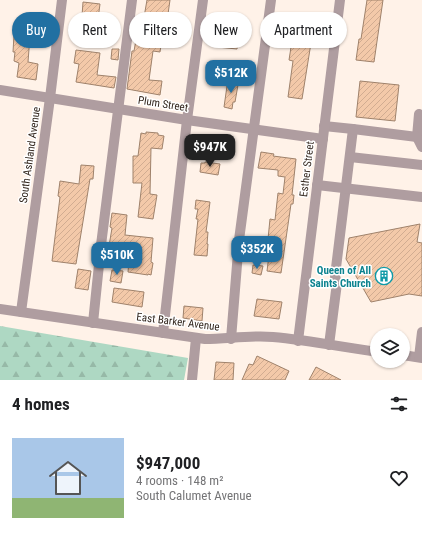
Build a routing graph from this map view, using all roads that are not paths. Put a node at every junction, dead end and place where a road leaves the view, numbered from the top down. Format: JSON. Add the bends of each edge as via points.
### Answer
{"nodes":[{"id":1,"x":62,"y":0,"type":"edge"},
{"id":2,"x":132,"y":0,"type":"edge"},
{"id":3,"x":203,"y":0,"type":"edge"},
{"id":4,"x":271,"y":0,"type":"edge"},
{"id":5,"x":340,"y":0,"type":"edge"},
{"id":6,"x":0,"y":90,"type":"edge"},
{"id":7,"x":50,"y":98,"type":"junction"},
{"id":8,"x":119,"y":109,"type":"junction"},
{"id":9,"x":419,"y":114,"type":"dead end"},
{"id":10,"x":187,"y":120,"type":"junction"},
{"id":11,"x":324,"y":126,"type":"junction"},
{"id":12,"x":353,"y":129,"type":"junction"},
{"id":13,"x":253,"y":130,"type":"junction"},
{"id":14,"x":417,"y":137,"type":"junction"},
{"id":15,"x":323,"y":139,"type":"junction"},
{"id":16,"x":422,"y":147,"type":"edge"},
{"id":17,"x":350,"y":157,"type":"junction"},
{"id":18,"x":422,"y":165,"type":"edge"},
{"id":19,"x":317,"y":185,"type":"junction"},
{"id":20,"x":346,"y":189,"type":"junction"},
{"id":21,"x":422,"y":197,"type":"edge"},
{"id":22,"x":0,"y":309,"type":"edge"},
{"id":23,"x":21,"y":312,"type":"junction"},
{"id":24,"x":93,"y":323,"type":"junction"},
{"id":25,"x":422,"y":332,"type":"edge"},
{"id":26,"x":163,"y":333,"type":"junction"},
{"id":27,"x":196,"y":338,"type":"junction"},
{"id":28,"x":231,"y":339,"type":"junction"},
{"id":29,"x":298,"y":341,"type":"junction"},
{"id":30,"x":329,"y":345,"type":"junction"},
{"id":31,"x":370,"y":351,"type":"edge"},
{"id":32,"x":410,"y":356,"type":"edge"},
{"id":33,"x":420,"y":358,"type":"edge"},
{"id":34,"x":192,"y":380,"type":"edge"}],
"edges":[{"from":1,"to":7,"type":"street","name":"South Ashland Avenue"},
{"from":2,"to":8,"type":"street"},
{"from":3,"to":10,"type":"street"},
{"from":4,"to":13,"type":"street"},
{"from":5,"to":11,"type":"street","name":"Esther Street"},
{"from":6,"to":7,"type":"street","name":"Plum Street"},
{"from":7,"to":8,"type":"street","name":"Plum Street"},
{"from":7,"to":23,"type":"street","name":"South Ashland Avenue"},
{"from":8,"to":10,"type":"street","name":"Plum Street"},
{"from":8,"to":24,"type":"street"},
{"from":9,"to":14,"type":"street"},
{"from":10,"to":13,"type":"street","name":"Plum Street"},
{"from":10,"to":26,"type":"street"},
{"from":11,"to":12,"type":"street"},
{"from":11,"to":15,"type":"street","name":"Esther Street"},
{"from":12,"to":14,"type":"street"},
{"from":12,"to":17,"type":"street"},
{"from":13,"to":15,"type":"street","name":"Plum Street"},
{"from":13,"to":28,"type":"street","via":[[239,240]]},
{"from":14,"to":16,"type":"street"},
{"from":15,"to":19,"type":"street","name":"Esther Street"},
{"from":17,"to":18,"type":"street"},
{"from":17,"to":20,"type":"street"},
{"from":19,"to":20,"type":"street"},
{"from":19,"to":29,"type":"street","name":"Esther Street"},
{"from":20,"to":21,"type":"street"},
{"from":20,"to":30,"type":"street"},
{"from":22,"to":23,"type":"street","name":"East Barker Avenue"},
{"from":23,"to":24,"type":"street","name":"East Barker Avenue"},
{"from":24,"to":26,"type":"street","name":"East Barker Avenue"},
{"from":25,"to":33,"type":"street"},
{"from":26,"to":27,"type":"street","name":"East Barker Avenue"},
{"from":27,"to":28,"type":"street","name":"East Barker Avenue"},
{"from":27,"to":34,"type":"street"},
{"from":28,"to":29,"type":"street","name":"East Barker Avenue","via":[[252,336]]},
{"from":29,"to":30,"type":"street","name":"East Barker Avenue"},
{"from":30,"to":31,"type":"street","name":"East Barker Avenue"},
{"from":32,"to":33,"type":"street"}]}
